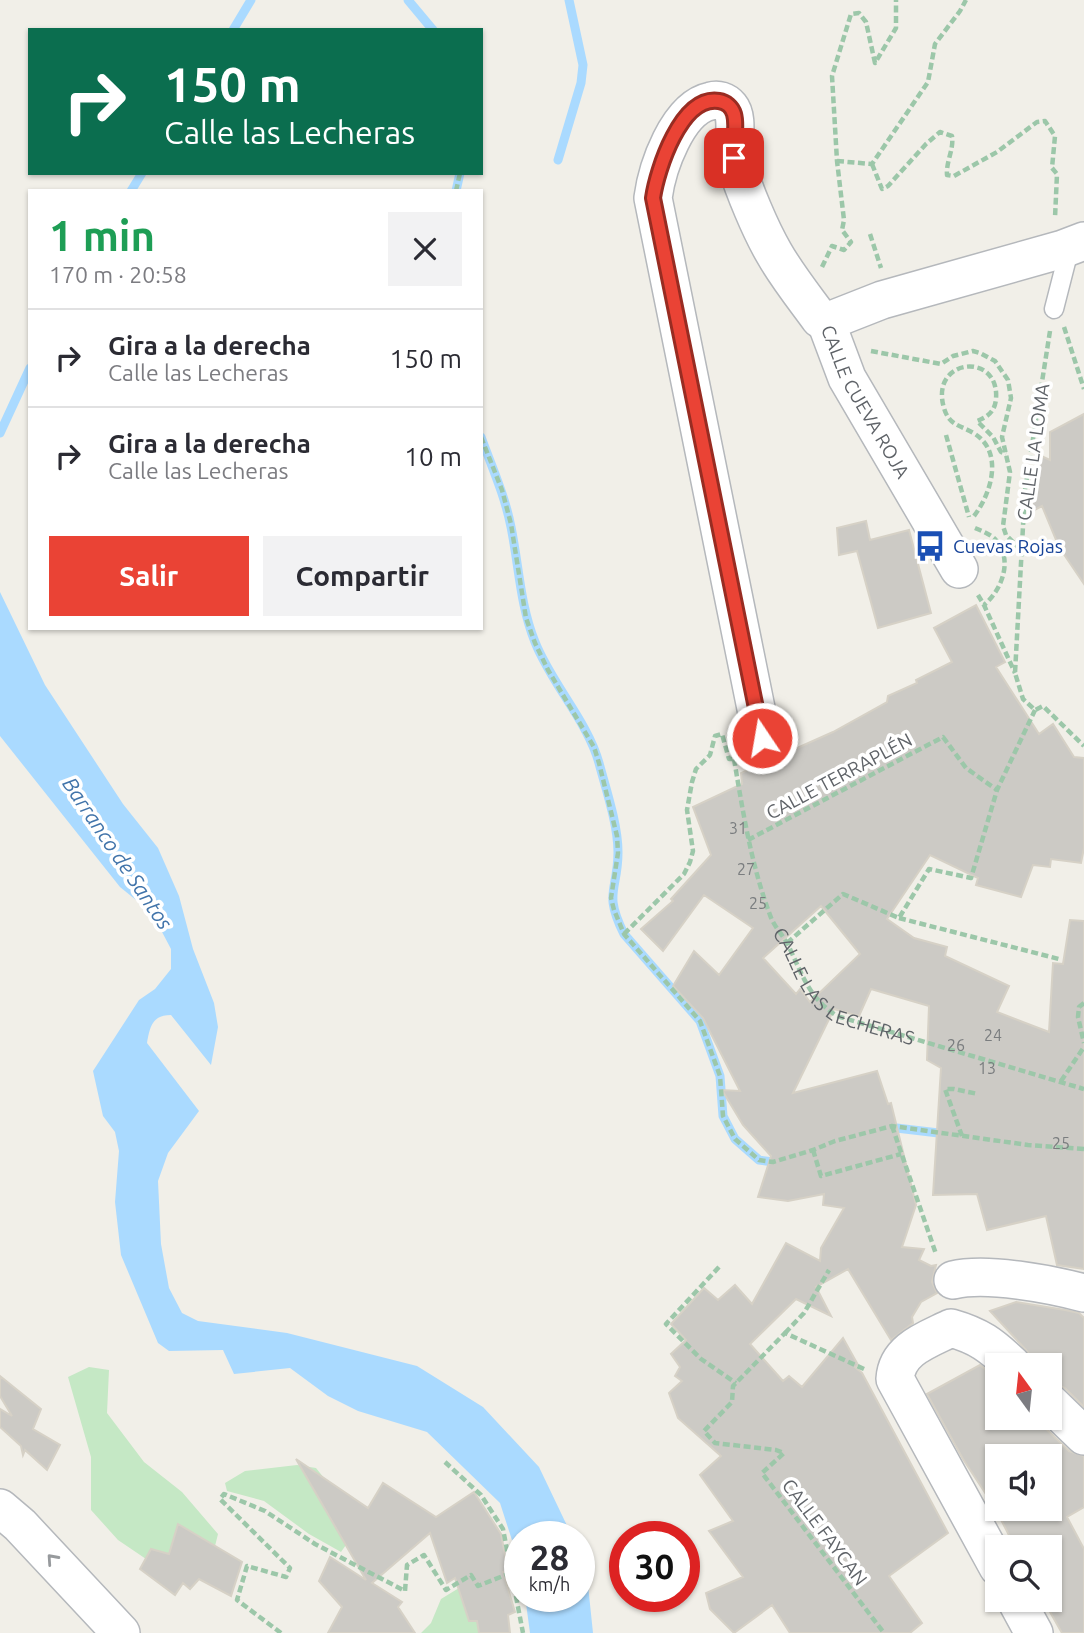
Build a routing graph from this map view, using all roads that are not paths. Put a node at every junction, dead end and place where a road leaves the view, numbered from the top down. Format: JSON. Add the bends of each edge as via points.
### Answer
{"nodes":[{"id":1,"x":1068,"y":238,"type":"edge"},
{"id":2,"x":1054,"y":309,"type":"road end"},
{"id":3,"x":831,"y":337,"type":"junction"},
{"id":4,"x":959,"y":569,"type":"road end"},
{"id":5,"x":748,"y":748,"type":"road end"},
{"id":6,"x":945,"y":1269,"type":"road end"},
{"id":7,"x":1084,"y":1293,"type":"edge"},
{"id":8,"x":1000,"y":1353,"type":"edge"},
{"id":9,"x":1062,"y":1415,"type":"edge"},
{"id":10,"x":1084,"y":1436,"type":"edge"},
{"id":11,"x":0,"y":1508,"type":"edge"},
{"id":12,"x":985,"y":1543,"type":"edge"},
{"id":13,"x":1023,"y":1612,"type":"edge"},
{"id":14,"x":104,"y":1625,"type":"edge"},
{"id":15,"x":1034,"y":1633,"type":"edge"}],
"edges":[{"from":1,"to":2,"type":"lane"},
{"from":1,"to":3,"type":"street","name":"CALLE CUEVA ROJA","via":[[882,300]]},
{"from":3,"to":4,"type":"street","name":"CALLE CUEVA ROJA","via":[[847,378]]},
{"from":3,"to":5,"type":"street","via":[[773,252],[734,158],[734,113],[722,101],[695,108],[674,134],[653,198]]},
{"from":6,"to":7,"type":"street","via":[[967,1277]]},
{"from":8,"to":12,"type":"street","via":[[977,1336],[951,1328],[904,1354],[896,1366],[895,1379]]},
{"from":9,"to":10,"type":"street"},
{"from":14,"to":11,"type":"street","one_way":true,"via":[[20,1525]]},
{"from":13,"to":15,"type":"street"}]}
